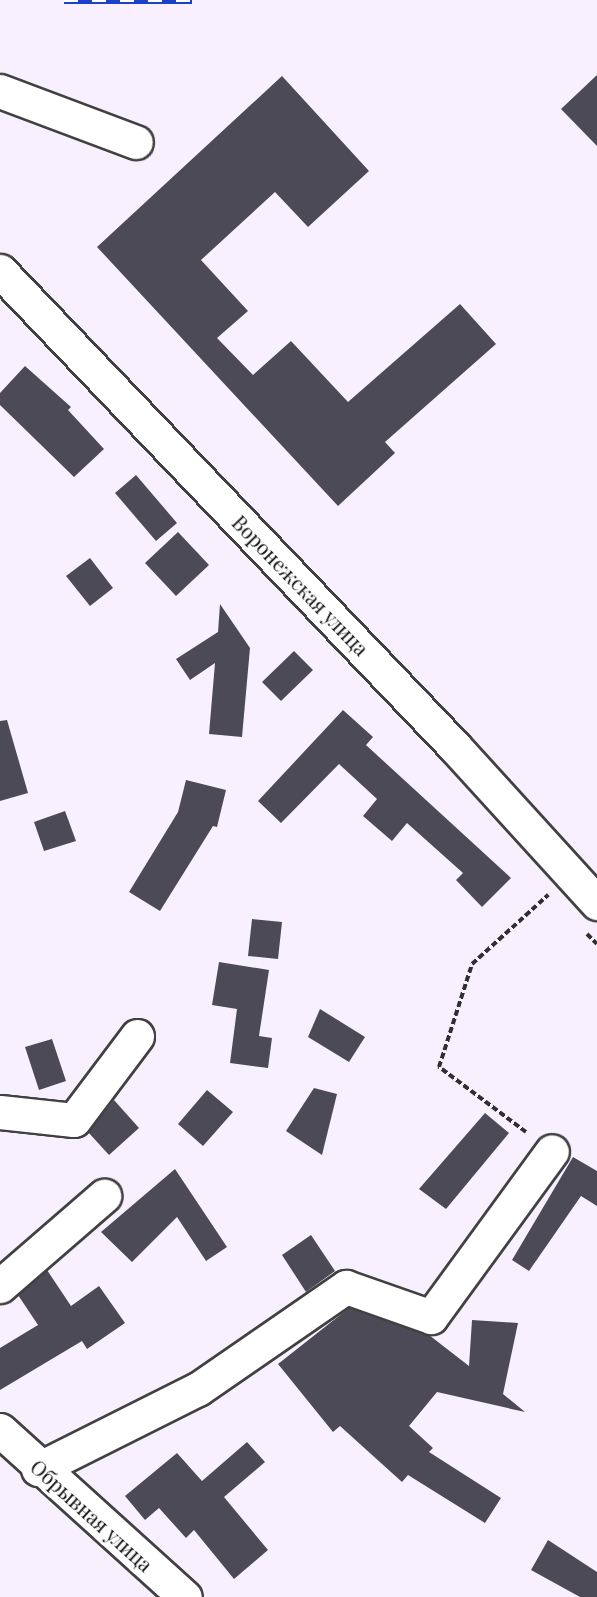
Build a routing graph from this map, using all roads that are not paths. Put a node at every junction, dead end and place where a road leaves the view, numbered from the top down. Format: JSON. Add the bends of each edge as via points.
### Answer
{"nodes":[{"id":1,"x":0,"y":91,"type":"edge"},
{"id":2,"x":136,"y":142,"type":"dead end"},
{"id":3,"x":0,"y":271,"type":"edge"},
{"id":4,"x":597,"y":903,"type":"edge"},
{"id":5,"x":137,"y":1036,"type":"dead end"},
{"id":6,"x":0,"y":1112,"type":"edge"},
{"id":7,"x":552,"y":1151,"type":"road end"},
{"id":8,"x":104,"y":1196,"type":"dead end"},
{"id":9,"x":0,"y":1286,"type":"edge"},
{"id":10,"x":0,"y":1430,"type":"edge"},
{"id":11,"x":38,"y":1469,"type":"junction"},
{"id":12,"x":185,"y":1597,"type":"edge"}],
"edges":[{"from":1,"to":2,"type":"street"},
{"from":3,"to":4,"type":"street","name":"Воронежская улица"},
{"from":5,"to":6,"type":"street","via":[[74,1120]]},
{"from":7,"to":11,"type":"street","via":[[431,1317],[346,1287],[198,1389]]},
{"from":8,"to":9,"type":"street"},
{"from":10,"to":11,"type":"street","name":"Обрывная улица"},
{"from":11,"to":12,"type":"street","name":"Обрывная улица"}]}
